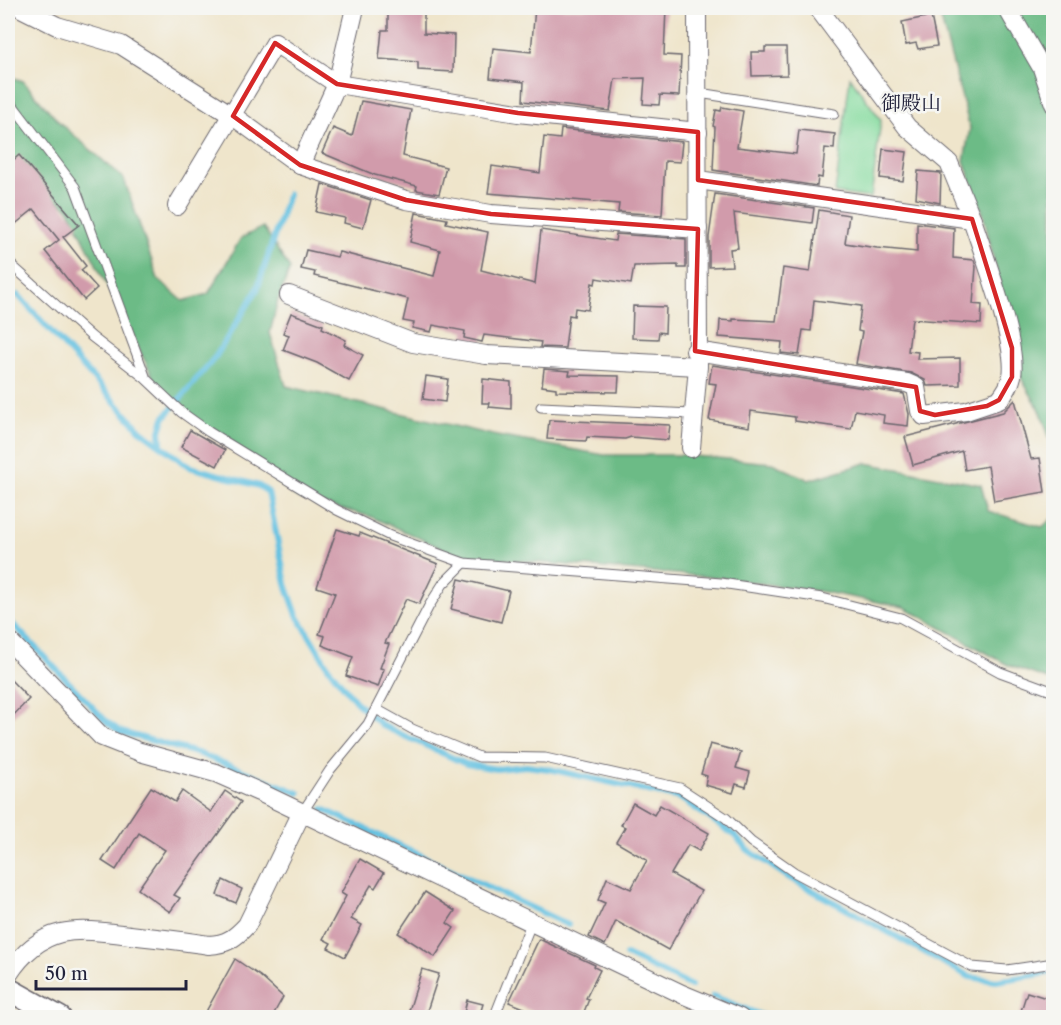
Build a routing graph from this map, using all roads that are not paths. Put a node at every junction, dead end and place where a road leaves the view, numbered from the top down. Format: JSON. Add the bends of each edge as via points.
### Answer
{"nodes":[{"id":1,"x":21,"y":8,"type":"edge"},
{"id":2,"x":355,"y":8,"type":"edge"},
{"id":3,"x":697,"y":8,"type":"edge"},
{"id":4,"x":819,"y":8,"type":"edge"},
{"id":5,"x":1007,"y":8,"type":"edge"},
{"id":6,"x":337,"y":84,"type":"junction"},
{"id":7,"x":699,"y":93,"type":"junction"},
{"id":8,"x":8,"y":99,"type":"edge"},
{"id":9,"x":1053,"y":104,"type":"edge"},
{"id":10,"x":834,"y":114,"type":"dead end"},
{"id":11,"x":233,"y":116,"type":"junction"},
{"id":12,"x":698,"y":132,"type":"junction"},
{"id":13,"x":300,"y":165,"type":"junction"},
{"id":14,"x":698,"y":180,"type":"junction"},
{"id":15,"x":177,"y":206,"type":"dead end"},
{"id":16,"x":972,"y":219,"type":"junction"},
{"id":17,"x":698,"y":229,"type":"junction"},
{"id":18,"x":8,"y":262,"type":"edge"},
{"id":19,"x":289,"y":295,"type":"dead end"},
{"id":20,"x":697,"y":358,"type":"junction"},
{"id":21,"x":145,"y":378,"type":"junction"},
{"id":22,"x":541,"y":407,"type":"dead end"},
{"id":23,"x":692,"y":414,"type":"junction"},
{"id":24,"x":691,"y":448,"type":"dead end"},
{"id":25,"x":464,"y":563,"type":"junction"},
{"id":26,"x":8,"y":640,"type":"edge"},
{"id":27,"x":1053,"y":692,"type":"edge"},
{"id":28,"x":376,"y":709,"type":"junction"},
{"id":29,"x":302,"y":814,"type":"junction"},
{"id":30,"x":532,"y":921,"type":"junction"},
{"id":31,"x":1053,"y":963,"type":"edge"},
{"id":32,"x":8,"y":975,"type":"edge"},
{"id":33,"x":8,"y":989,"type":"edge"},
{"id":34,"x":60,"y":1017,"type":"edge"},
{"id":35,"x":494,"y":1017,"type":"edge"},
{"id":36,"x":740,"y":1017,"type":"edge"}],
"edges":[{"from":1,"to":11,"type":"street","via":[[57,26],[121,45]]},
{"from":2,"to":6,"type":"street"},
{"from":3,"to":7,"type":"street"},
{"from":4,"to":16,"type":"street","via":[[907,127],[949,163]]},
{"from":5,"to":9,"type":"street","via":[[1042,68]]},
{"from":6,"to":11,"type":"street","via":[[275,43]]},
{"from":6,"to":12,"type":"street","via":[[518,113]]},
{"from":6,"to":13,"type":"street"},
{"from":7,"to":10,"type":"lane"},
{"from":7,"to":12,"type":"street"},
{"from":8,"to":21,"type":"lane","via":[[75,187]]},
{"from":11,"to":13,"type":"street"},
{"from":11,"to":15,"type":"street"},
{"from":12,"to":14,"type":"street"},
{"from":13,"to":17,"type":"street","via":[[406,200],[491,214]]},
{"from":14,"to":16,"type":"street"},
{"from":14,"to":17,"type":"street"},
{"from":16,"to":20,"type":"street","via":[[1013,363],[1007,390],[999,400],[987,406],[924,416],[916,387],[907,383]]},
{"from":17,"to":20,"type":"street"},
{"from":18,"to":21,"type":"lane"},
{"from":19,"to":20,"type":"street","via":[[413,343],[486,355]]},
{"from":20,"to":23,"type":"street"},
{"from":21,"to":25,"type":"lane","via":[[167,401],[209,432],[338,510],[390,536]]},
{"from":22,"to":23,"type":"lane"},
{"from":23,"to":24,"type":"street"},
{"from":25,"to":27,"type":"lane","via":[[721,583],[822,598],[901,618],[1000,672]]},
{"from":25,"to":28,"type":"lane","via":[[443,584]]},
{"from":26,"to":29,"type":"street","via":[[102,738],[216,774]]},
{"from":28,"to":29,"type":"lane"},
{"from":28,"to":31,"type":"lane","via":[[479,757],[545,758],[680,788],[726,818],[751,842],[794,872],[972,967],[1007,969]]},
{"from":29,"to":30,"type":"street"},
{"from":29,"to":32,"type":"street","via":[[247,925],[236,937],[223,944],[209,945],[80,929],[57,933],[23,953]]},
{"from":30,"to":35,"type":"lane"},
{"from":30,"to":36,"type":"street","via":[[682,994]]},
{"from":33,"to":34,"type":"street"}]}
